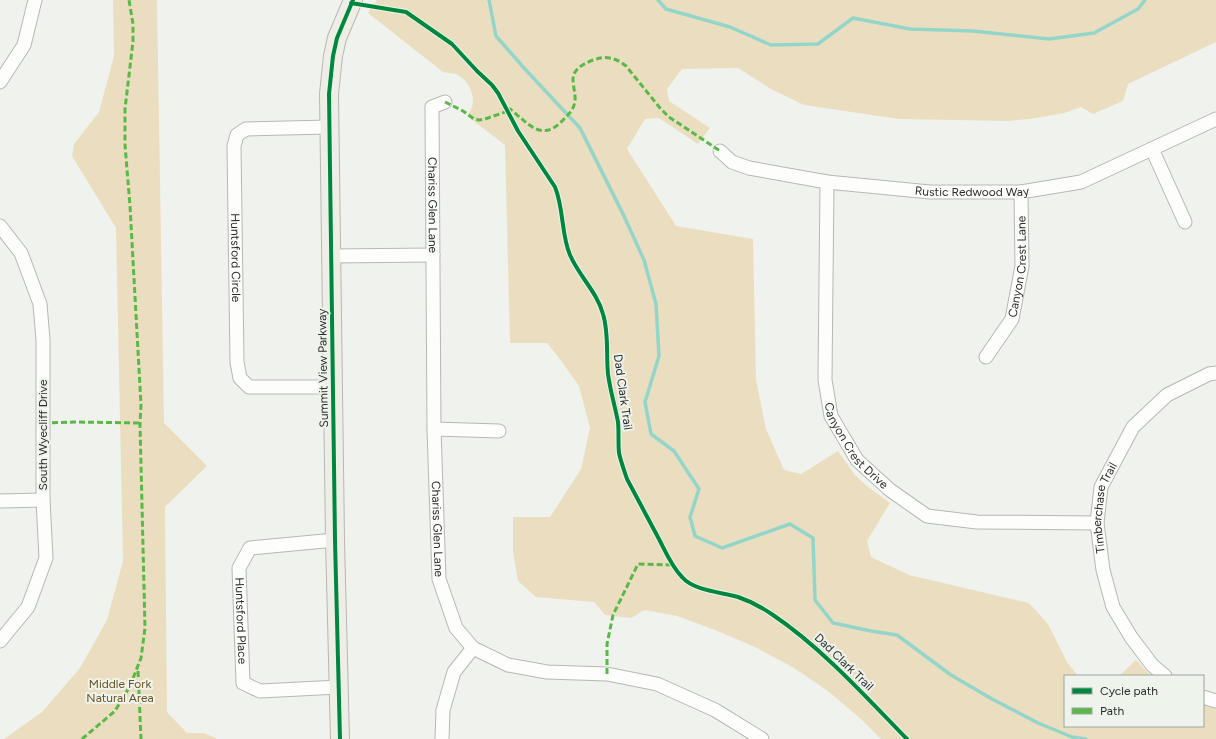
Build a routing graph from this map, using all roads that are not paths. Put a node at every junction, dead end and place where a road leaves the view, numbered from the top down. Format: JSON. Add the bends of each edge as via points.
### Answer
{"nodes":[{"id":1,"x":35,"y":0,"type":"edge"},
{"id":2,"x":350,"y":1,"type":"edge"},
{"id":3,"x":0,"y":82,"type":"edge"},
{"id":4,"x":445,"y":102,"type":"dead end"},
{"id":5,"x":1216,"y":119,"type":"edge"},
{"id":6,"x":329,"y":127,"type":"junction"},
{"id":7,"x":1152,"y":149,"type":"junction"},
{"id":8,"x":720,"y":151,"type":"dead end"},
{"id":9,"x":827,"y":182,"type":"junction"},
{"id":10,"x":1021,"y":192,"type":"junction"},
{"id":11,"x":1185,"y":222,"type":"dead end"},
{"id":12,"x":0,"y":226,"type":"edge"},
{"id":13,"x":433,"y":255,"type":"junction"},
{"id":14,"x":331,"y":256,"type":"junction"},
{"id":15,"x":986,"y":357,"type":"dead end"},
{"id":16,"x":1216,"y":373,"type":"edge"},
{"id":17,"x":333,"y":387,"type":"junction"},
{"id":18,"x":434,"y":429,"type":"junction"},
{"id":19,"x":499,"y":431,"type":"dead end"},
{"id":20,"x":43,"y":500,"type":"junction"},
{"id":21,"x":0,"y":501,"type":"edge"},
{"id":22,"x":1097,"y":523,"type":"junction"},
{"id":23,"x":335,"y":540,"type":"junction"},
{"id":24,"x":0,"y":641,"type":"edge"},
{"id":25,"x":473,"y":648,"type":"junction"},
{"id":26,"x":1164,"y":675,"type":"edge"},
{"id":27,"x":340,"y":687,"type":"junction"},
{"id":28,"x":1204,"y":697,"type":"edge"},
{"id":29,"x":1216,"y":701,"type":"edge"},
{"id":30,"x":340,"y":739,"type":"edge"},
{"id":31,"x":442,"y":739,"type":"edge"},
{"id":32,"x":762,"y":739,"type":"edge"}],
"edges":[{"from":1,"to":3,"type":"street","via":[[24,45]]},
{"from":2,"to":6,"type":"street","name":"Summit View Parkway","via":[[333,56]]},
{"from":4,"to":13,"type":"street","name":"Chariss Glen Lane","via":[[432,107]]},
{"from":5,"to":7,"type":"street","name":"Rustic Redwood Way"},
{"from":6,"to":14,"type":"street","name":"Summit View Parkway"},
{"from":6,"to":17,"type":"street","name":"Huntsford Circle","via":[[246,129],[237,135],[234,146],[236,339],[240,378],[249,388]]},
{"from":7,"to":10,"type":"street","name":"Rustic Redwood Way","via":[[1081,182]]},
{"from":7,"to":11,"type":"street"},
{"from":8,"to":9,"type":"street","name":"Rustic Redwood Way","via":[[732,162],[749,168]]},
{"from":9,"to":10,"type":"street","name":"Rustic Redwood Way","via":[[930,192]]},
{"from":9,"to":22,"type":"street","name":"Canyon Crest Drive","via":[[825,380],[831,416],[857,460],[890,490],[928,516],[977,522]]},
{"from":10,"to":15,"type":"street","name":"Canyon Crest Lane","via":[[1022,266],[1012,319]]},
{"from":12,"to":20,"type":"street","name":"South Wyecliff Drive","via":[[21,252],[40,304],[43,340]]},
{"from":13,"to":14,"type":"street"},
{"from":13,"to":18,"type":"street","name":"Chariss Glen Lane"},
{"from":14,"to":17,"type":"street","name":"Summit View Parkway"},
{"from":16,"to":22,"type":"street","name":"Timberchase Trail","via":[[1167,394],[1133,427],[1101,487]]},
{"from":17,"to":23,"type":"street","name":"Summit View Parkway"},
{"from":18,"to":19,"type":"street"},
{"from":18,"to":25,"type":"street","name":"Chariss Glen Lane","via":[[439,578],[456,628]]},
{"from":20,"to":21,"type":"street"},
{"from":20,"to":24,"type":"street","name":"South Wyecliff Drive","via":[[46,558],[28,607]]},
{"from":22,"to":26,"type":"street","name":"Timberchase Trail","via":[[1103,570],[1114,607],[1131,637],[1152,665]]},
{"from":23,"to":27,"type":"street","name":"Summit View Parkway"},
{"from":23,"to":27,"type":"street","name":"Huntsford Place","via":[[250,548],[239,568],[243,683],[260,692]]},
{"from":25,"to":31,"type":"street","via":[[454,672],[443,710]]},
{"from":25,"to":32,"type":"street","name":"Chariss Glen Lane","via":[[508,665],[547,672],[607,674],[657,684],[715,710]]},
{"from":27,"to":30,"type":"street","name":"Summit View Parkway"},
{"from":28,"to":29,"type":"street"}]}
